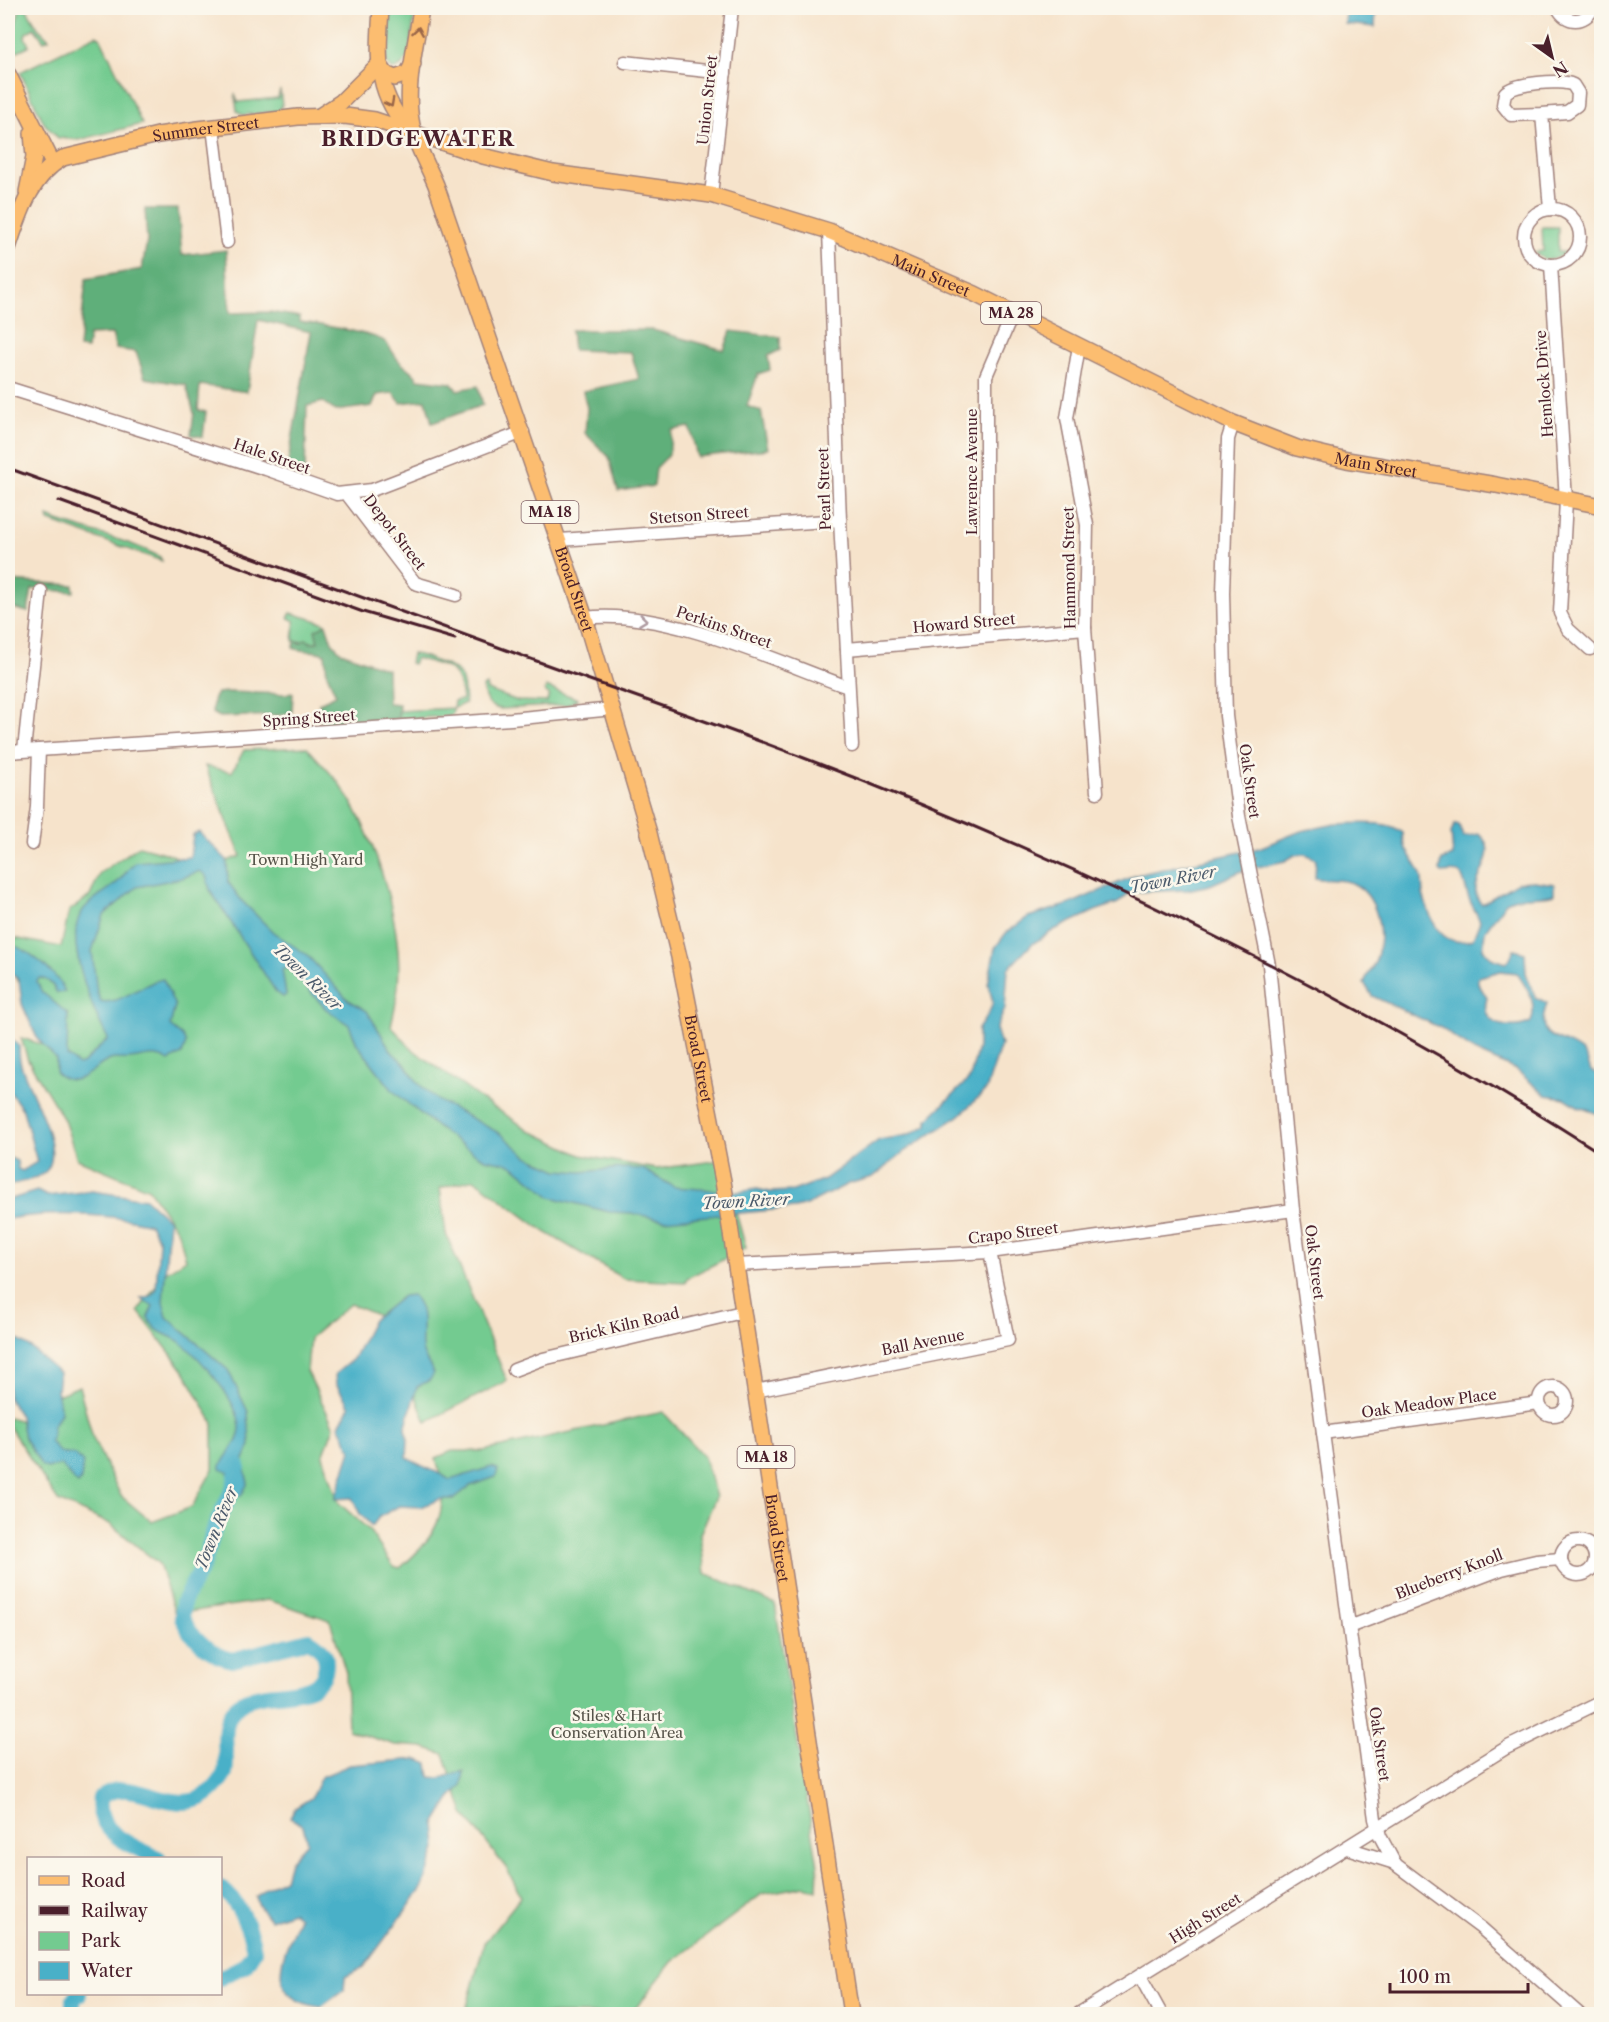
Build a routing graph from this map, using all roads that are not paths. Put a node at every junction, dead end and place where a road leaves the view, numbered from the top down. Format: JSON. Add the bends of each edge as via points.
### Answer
{"nodes":[{"id":1,"x":381,"y":8,"type":"edge"},
{"id":2,"x":421,"y":8,"type":"edge"},
{"id":3,"x":732,"y":8,"type":"edge"},
{"id":4,"x":1558,"y":8,"type":"edge"},
{"id":5,"x":1593,"y":8,"type":"edge"},
{"id":6,"x":625,"y":62,"type":"dead end"},
{"id":7,"x":379,"y":64,"type":"junction"},
{"id":8,"x":413,"y":64,"type":"junction"},
{"id":9,"x":725,"y":73,"type":"junction"},
{"id":10,"x":8,"y":78,"type":"edge"},
{"id":11,"x":1542,"y":114,"type":"junction"},
{"id":12,"x":27,"y":115,"type":"junction"},
{"id":13,"x":318,"y":116,"type":"junction"},
{"id":14,"x":213,"y":127,"type":"junction"},
{"id":15,"x":414,"y":135,"type":"junction"},
{"id":16,"x":53,"y":164,"type":"junction"},
{"id":17,"x":711,"y":195,"type":"junction"},
{"id":18,"x":23,"y":206,"type":"junction"},
{"id":19,"x":1550,"y":209,"type":"junction"},
{"id":20,"x":830,"y":231,"type":"junction"},
{"id":21,"x":227,"y":242,"type":"dead end"},
{"id":22,"x":8,"y":249,"type":"edge"},
{"id":23,"x":1551,"y":265,"type":"junction"},
{"id":24,"x":1013,"y":314,"type":"junction"},
{"id":25,"x":1079,"y":346,"type":"junction"},
{"id":26,"x":8,"y":388,"type":"edge"},
{"id":27,"x":1233,"y":423,"type":"junction"},
{"id":28,"x":523,"y":432,"type":"junction"},
{"id":29,"x":347,"y":494,"type":"junction"},
{"id":30,"x":1566,"y":500,"type":"junction"},
{"id":31,"x":1602,"y":506,"type":"edge"},
{"id":32,"x":840,"y":520,"type":"junction"},
{"id":33,"x":560,"y":540,"type":"junction"},
{"id":34,"x":41,"y":591,"type":"dead end"},
{"id":35,"x":456,"y":596,"type":"dead end"},
{"id":36,"x":585,"y":618,"type":"junction"},
{"id":37,"x":1085,"y":628,"type":"junction"},
{"id":38,"x":986,"y":636,"type":"junction"},
{"id":39,"x":847,"y":649,"type":"junction"},
{"id":40,"x":1590,"y":649,"type":"dead end"},
{"id":41,"x":848,"y":687,"type":"junction"},
{"id":42,"x":613,"y":709,"type":"junction"},
{"id":43,"x":852,"y":746,"type":"dead end"},
{"id":44,"x":24,"y":750,"type":"junction"},
{"id":45,"x":39,"y":750,"type":"junction"},
{"id":46,"x":8,"y":752,"type":"edge"},
{"id":47,"x":1097,"y":792,"type":"dead end"},
{"id":48,"x":32,"y":844,"type":"dead end"},
{"id":49,"x":1293,"y":1210,"type":"junction"},
{"id":50,"x":990,"y":1252,"type":"junction"},
{"id":51,"x":735,"y":1265,"type":"junction"},
{"id":52,"x":742,"y":1312,"type":"junction"},
{"id":53,"x":514,"y":1370,"type":"dead end"},
{"id":54,"x":755,"y":1391,"type":"junction"},
{"id":55,"x":1539,"y":1403,"type":"dead end"},
{"id":56,"x":1323,"y":1432,"type":"junction"},
{"id":57,"x":1561,"y":1559,"type":"dead end"},
{"id":58,"x":1349,"y":1627,"type":"junction"},
{"id":59,"x":1602,"y":1701,"type":"edge"},
{"id":60,"x":1377,"y":1829,"type":"junction"},
{"id":61,"x":1347,"y":1848,"type":"junction"},
{"id":62,"x":1395,"y":1864,"type":"junction"},
{"id":63,"x":1140,"y":1976,"type":"junction"},
{"id":64,"x":851,"y":2014,"type":"edge"},
{"id":65,"x":1078,"y":2014,"type":"edge"},
{"id":66,"x":1161,"y":2014,"type":"edge"},
{"id":67,"x":1579,"y":2014,"type":"edge"}],
"edges":[{"from":1,"to":7,"type":"main road","number":"MA 18"},
{"from":8,"to":2,"type":"main road","number":"MA 18","one_way":true},
{"from":3,"to":9,"type":"street","name":"Union Street"},
{"from":4,"to":5,"type":"street","via":[[1567,18],[1577,21],[1587,17]]},
{"from":6,"to":9,"type":"street"},
{"from":7,"to":8,"type":"main road","via":[[395,78],[407,74]]},
{"from":7,"to":13,"type":"main road","via":[[341,102]]},
{"from":7,"to":15,"type":"main road","number":"MA 18","one_way":true,"via":[[387,99]]},
{"from":8,"to":15,"type":"main road","number":"MA 18"},
{"from":9,"to":17,"type":"street","name":"Union Street"},
{"from":10,"to":12,"type":"main road"},
{"from":11,"to":11,"type":"street","via":[[1511,115],[1503,105],[1505,93],[1515,86],[1561,82],[1575,87],[1579,99],[1573,110]]},
{"from":11,"to":19,"type":"street"},
{"from":12,"to":16,"type":"main road"},
{"from":12,"to":18,"type":"main road","via":[[34,157]]},
{"from":13,"to":14,"type":"main road","name":"Summer Street"},
{"from":13,"to":15,"type":"main road","name":"Summer Street","via":[[361,117]]},
{"from":14,"to":16,"type":"main road","name":"Summer Street","via":[[158,135]]},
{"from":14,"to":21,"type":"street"},
{"from":15,"to":17,"type":"main road","name":"Main Street","number":"MA 28","via":[[553,173]]},
{"from":15,"to":28,"type":"main road","name":"Broad Street","number":"MA 18","via":[[436,185]]},
{"from":16,"to":18,"type":"main road"},
{"from":17,"to":20,"type":"main road","name":"Main Street","number":"MA 28"},
{"from":18,"to":22,"type":"main road"},
{"from":19,"to":23,"type":"street","via":[[1530,219],[1524,241],[1531,256]]},
{"from":19,"to":23,"type":"street","via":[[1571,216],[1580,236],[1572,256]]},
{"from":20,"to":24,"type":"main road","name":"Main Street","number":"MA 28"},
{"from":20,"to":32,"type":"street","name":"Pearl Street"},
{"from":23,"to":30,"type":"street","name":"Hemlock Drive"},
{"from":24,"to":25,"type":"main road","name":"Main Street","number":"MA 28"},
{"from":24,"to":38,"type":"street","name":"Lawrence Avenue","via":[[986,376]]},
{"from":25,"to":27,"type":"main road","name":"Main Street","number":"MA 28"},
{"from":25,"to":37,"type":"street","name":"Hammond Street","via":[[1067,418],[1087,525]]},
{"from":26,"to":29,"type":"street","name":"Hale Street"},
{"from":27,"to":30,"type":"main road","name":"Main Street","number":"MA 28","via":[[1297,448],[1344,460]]},
{"from":27,"to":49,"type":"street","name":"Oak Street","via":[[1228,439],[1223,581],[1226,706],[1231,764],[1269,966]]},
{"from":28,"to":29,"type":"street","name":"Hale Street","via":[[372,490]]},
{"from":28,"to":33,"type":"main road","name":"Broad Street","number":"MA 18"},
{"from":29,"to":35,"type":"street","name":"Depot Street","via":[[415,583]]},
{"from":30,"to":31,"type":"main road","name":"Main Street","number":"MA 28"},
{"from":30,"to":40,"type":"street","name":"Hemlock Drive","via":[[1560,613],[1568,629]]},
{"from":32,"to":33,"type":"street","name":"Stetson Street"},
{"from":32,"to":39,"type":"street","name":"Pearl Street"},
{"from":33,"to":36,"type":"main road","name":"Broad Street","number":"MA 18"},
{"from":34,"to":44,"type":"street"},
{"from":36,"to":41,"type":"street","name":"Perkins Street","one_way":true,"via":[[644,620],[674,626]]},
{"from":36,"to":42,"type":"main road","name":"Broad Street","number":"MA 18"},
{"from":37,"to":38,"type":"street","name":"Howard Street"},
{"from":37,"to":47,"type":"street","name":"Hammond Street"},
{"from":38,"to":39,"type":"street","name":"Howard Street"},
{"from":39,"to":41,"type":"street","name":"Pearl Street"},
{"from":41,"to":43,"type":"street","name":"Pearl Street"},
{"from":42,"to":45,"type":"street","name":"Spring Street"},
{"from":42,"to":51,"type":"main road","name":"Broad Street","number":"MA 18","via":[[676,944],[723,1181]]},
{"from":44,"to":45,"type":"street","name":"Spring Street"},
{"from":44,"to":46,"type":"street","name":"Spring Street"},
{"from":45,"to":48,"type":"street"},
{"from":49,"to":50,"type":"street","name":"Crapo Street"},
{"from":49,"to":56,"type":"street","name":"Oak Street"},
{"from":50,"to":51,"type":"street","name":"Crapo Street"},
{"from":50,"to":54,"type":"street","name":"Ball Avenue","via":[[1008,1340]]},
{"from":51,"to":52,"type":"main road","name":"Broad Street","number":"MA 18"},
{"from":52,"to":53,"type":"street","name":"Brick Kiln Road","via":[[543,1359]]},
{"from":52,"to":54,"type":"main road","name":"Broad Street","number":"MA 18"},
{"from":54,"to":64,"type":"main road","name":"Broad Street","number":"MA 18"},
{"from":55,"to":56,"type":"street","name":"Oak Meadow Place"},
{"from":56,"to":58,"type":"street","name":"Oak Street"},
{"from":57,"to":58,"type":"street","name":"Blueberry Knoll","via":[[1502,1569]]},
{"from":58,"to":60,"type":"street","name":"Oak Street"},
{"from":59,"to":60,"type":"street","name":"High Street","via":[[1506,1748]]},
{"from":60,"to":61,"type":"street","name":"High Street"},
{"from":60,"to":62,"type":"street","name":"Oak Street"},
{"from":61,"to":62,"type":"street"},
{"from":61,"to":63,"type":"street","name":"High Street"},
{"from":62,"to":67,"type":"street","name":"Oak Street","via":[[1501,1945]]},
{"from":63,"to":65,"type":"street","name":"High Street"},
{"from":63,"to":66,"type":"street"}]}
